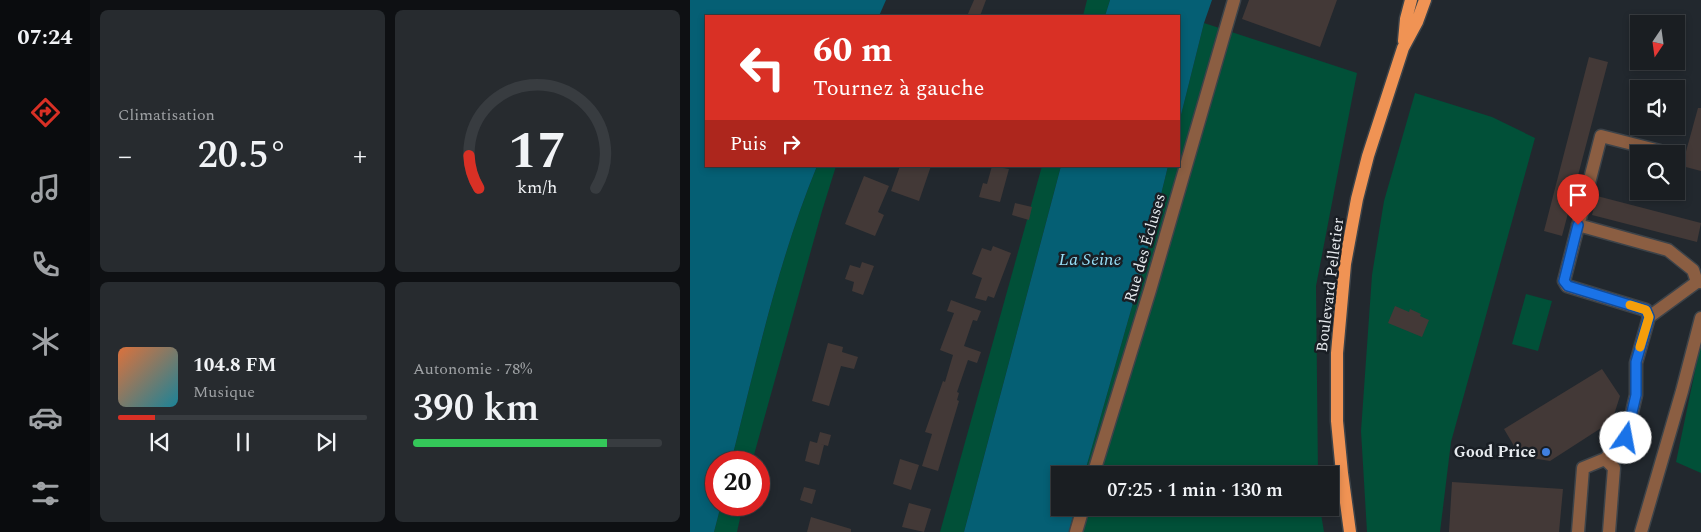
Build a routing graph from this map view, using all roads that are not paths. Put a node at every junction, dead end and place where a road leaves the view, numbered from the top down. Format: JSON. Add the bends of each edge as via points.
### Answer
{"nodes":[{"id":1,"x":1234,"y":0,"type":"edge"},
{"id":2,"x":1411,"y":0,"type":"edge"},
{"id":3,"x":1425,"y":0,"type":"edge"},
{"id":4,"x":1403,"y":48,"type":"junction"},
{"id":5,"x":1636,"y":145,"type":"edge"},
{"id":6,"x":1578,"y":225,"type":"junction"},
{"id":7,"x":1699,"y":282,"type":"edge"},
{"id":8,"x":1649,"y":317,"type":"junction"},
{"id":9,"x":1701,"y":318,"type":"edge"},
{"id":10,"x":1605,"y":459,"type":"junction"},
{"id":11,"x":1096,"y":466,"type":"edge"},
{"id":12,"x":1081,"y":516,"type":"edge"},
{"id":13,"x":1076,"y":532,"type":"edge"},
{"id":14,"x":1350,"y":532,"type":"edge"},
{"id":15,"x":1578,"y":532,"type":"edge"},
{"id":16,"x":1609,"y":532,"type":"edge"},
{"id":17,"x":1641,"y":532,"type":"edge"}],
"edges":[{"from":1,"to":11,"type":"street","name":"Rue des Écluses"},
{"from":2,"to":4,"type":"main road","name":"Boulevard Pelletier"},
{"from":3,"to":4,"type":"main road","name":"Boulevard Pelletier"},
{"from":4,"to":14,"type":"main road","name":"Boulevard Pelletier","via":[[1357,199],[1341,299],[1337,421]]},
{"from":5,"to":6,"type":"street","via":[[1601,136]]},
{"from":6,"to":7,"type":"street","via":[[1668,250],[1693,270]]},
{"from":6,"to":8,"type":"street","via":[[1564,281],[1568,286],[1646,310]]},
{"from":7,"to":8,"type":"street"},
{"from":8,"to":10,"type":"street","via":[[1636,362],[1636,395],[1626,438]]},
{"from":9,"to":17,"type":"street"},
{"from":10,"to":15,"type":"street","via":[[1583,468]]},
{"from":10,"to":16,"type":"street","via":[[1614,468]]},
{"from":12,"to":13,"type":"street"}]}
